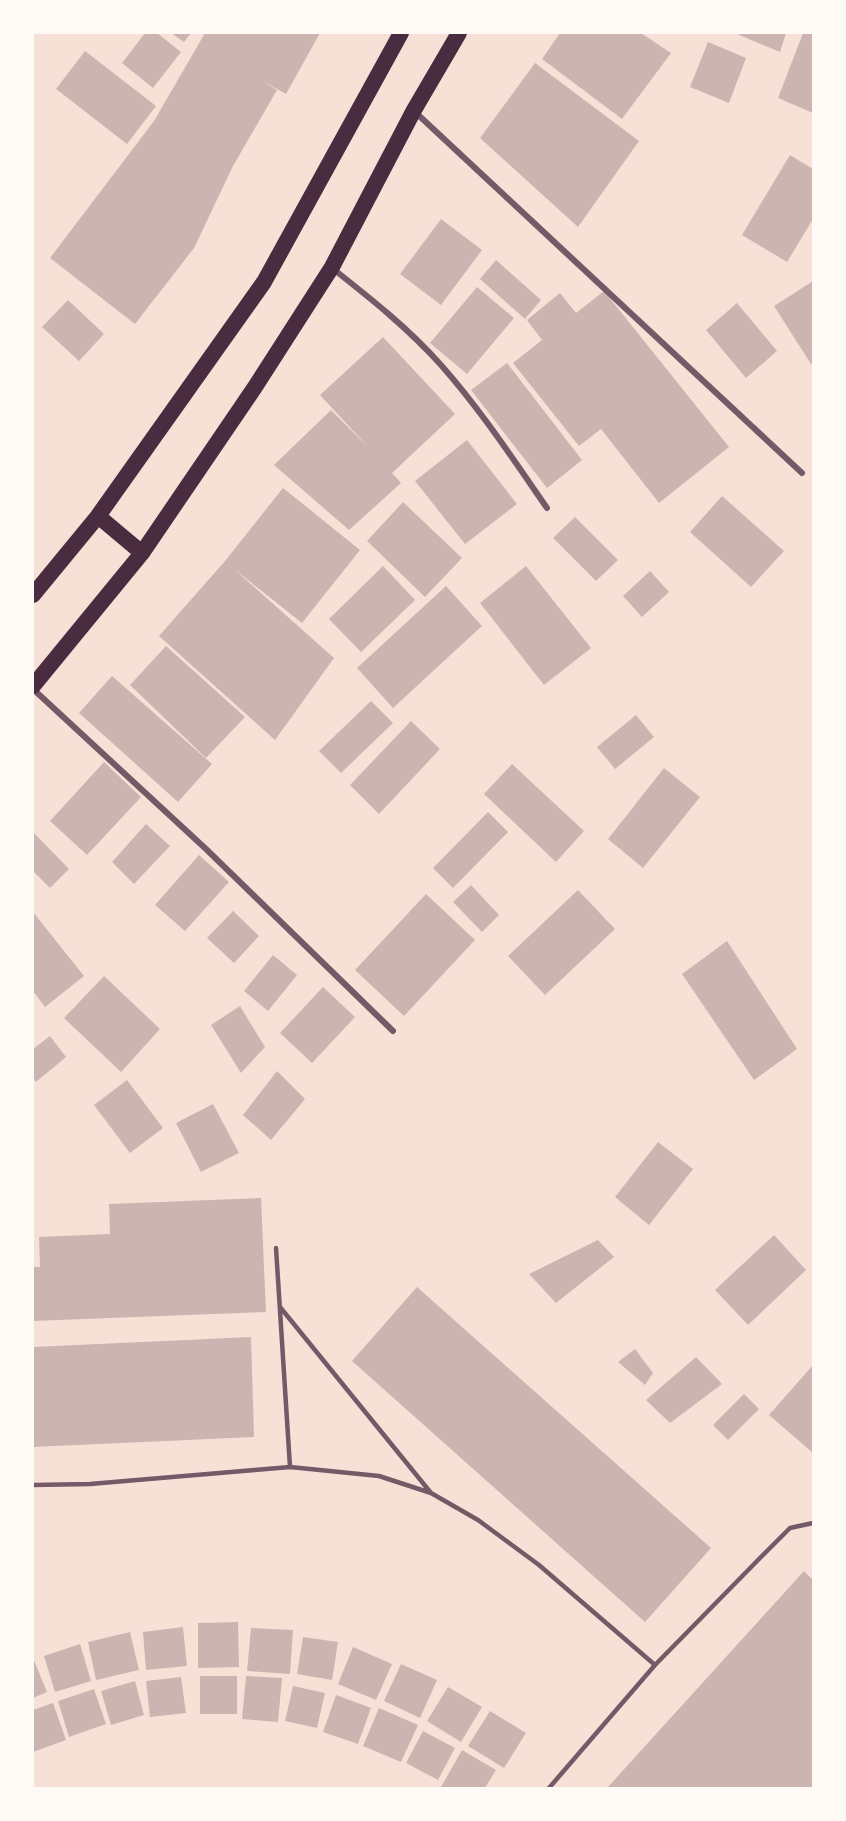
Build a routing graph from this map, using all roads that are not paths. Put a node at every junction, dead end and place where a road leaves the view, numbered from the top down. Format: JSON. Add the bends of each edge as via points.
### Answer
{"nodes":[{"id":1,"x":401,"y":33,"type":"edge"},
{"id":2,"x":459,"y":33,"type":"edge"},
{"id":3,"x":414,"y":111,"type":"junction"},
{"id":4,"x":332,"y":267,"type":"junction"},
{"id":5,"x":802,"y":472,"type":"dead end"},
{"id":6,"x":547,"y":508,"type":"dead end"},
{"id":7,"x":98,"y":516,"type":"junction"},
{"id":8,"x":142,"y":553,"type":"junction"},
{"id":9,"x":33,"y":595,"type":"edge"},
{"id":10,"x":33,"y":687,"type":"edge"},
{"id":11,"x":393,"y":1031,"type":"dead end"},
{"id":12,"x":276,"y":1248,"type":"dead end"},
{"id":13,"x":280,"y":1307,"type":"junction"},
{"id":14,"x":290,"y":1467,"type":"junction"},
{"id":15,"x":33,"y":1485,"type":"edge"},
{"id":16,"x":431,"y":1493,"type":"junction"},
{"id":17,"x":813,"y":1522,"type":"edge"},
{"id":18,"x":655,"y":1665,"type":"junction"},
{"id":19,"x":549,"y":1788,"type":"edge"}],
"edges":[{"from":1,"to":7,"type":"highway","via":[[264,282]]},
{"from":2,"to":3,"type":"highway"},
{"from":3,"to":4,"type":"highway"},
{"from":3,"to":5,"type":"street"},
{"from":4,"to":6,"type":"street","via":[[386,310],[441,365],[494,431]]},
{"from":4,"to":8,"type":"highway"},
{"from":7,"to":8,"type":"highway"},
{"from":7,"to":9,"type":"highway"},
{"from":8,"to":10,"type":"highway"},
{"from":10,"to":11,"type":"street"},
{"from":12,"to":13,"type":"lane"},
{"from":13,"to":14,"type":"lane"},
{"from":13,"to":16,"type":"lane"},
{"from":14,"to":15,"type":"lane"},
{"from":14,"to":16,"type":"lane","via":[[379,1476]]},
{"from":16,"to":18,"type":"lane","via":[[478,1520],[539,1565]]},
{"from":17,"to":18,"type":"lane","via":[[790,1528]]},
{"from":18,"to":19,"type":"lane"}]}
